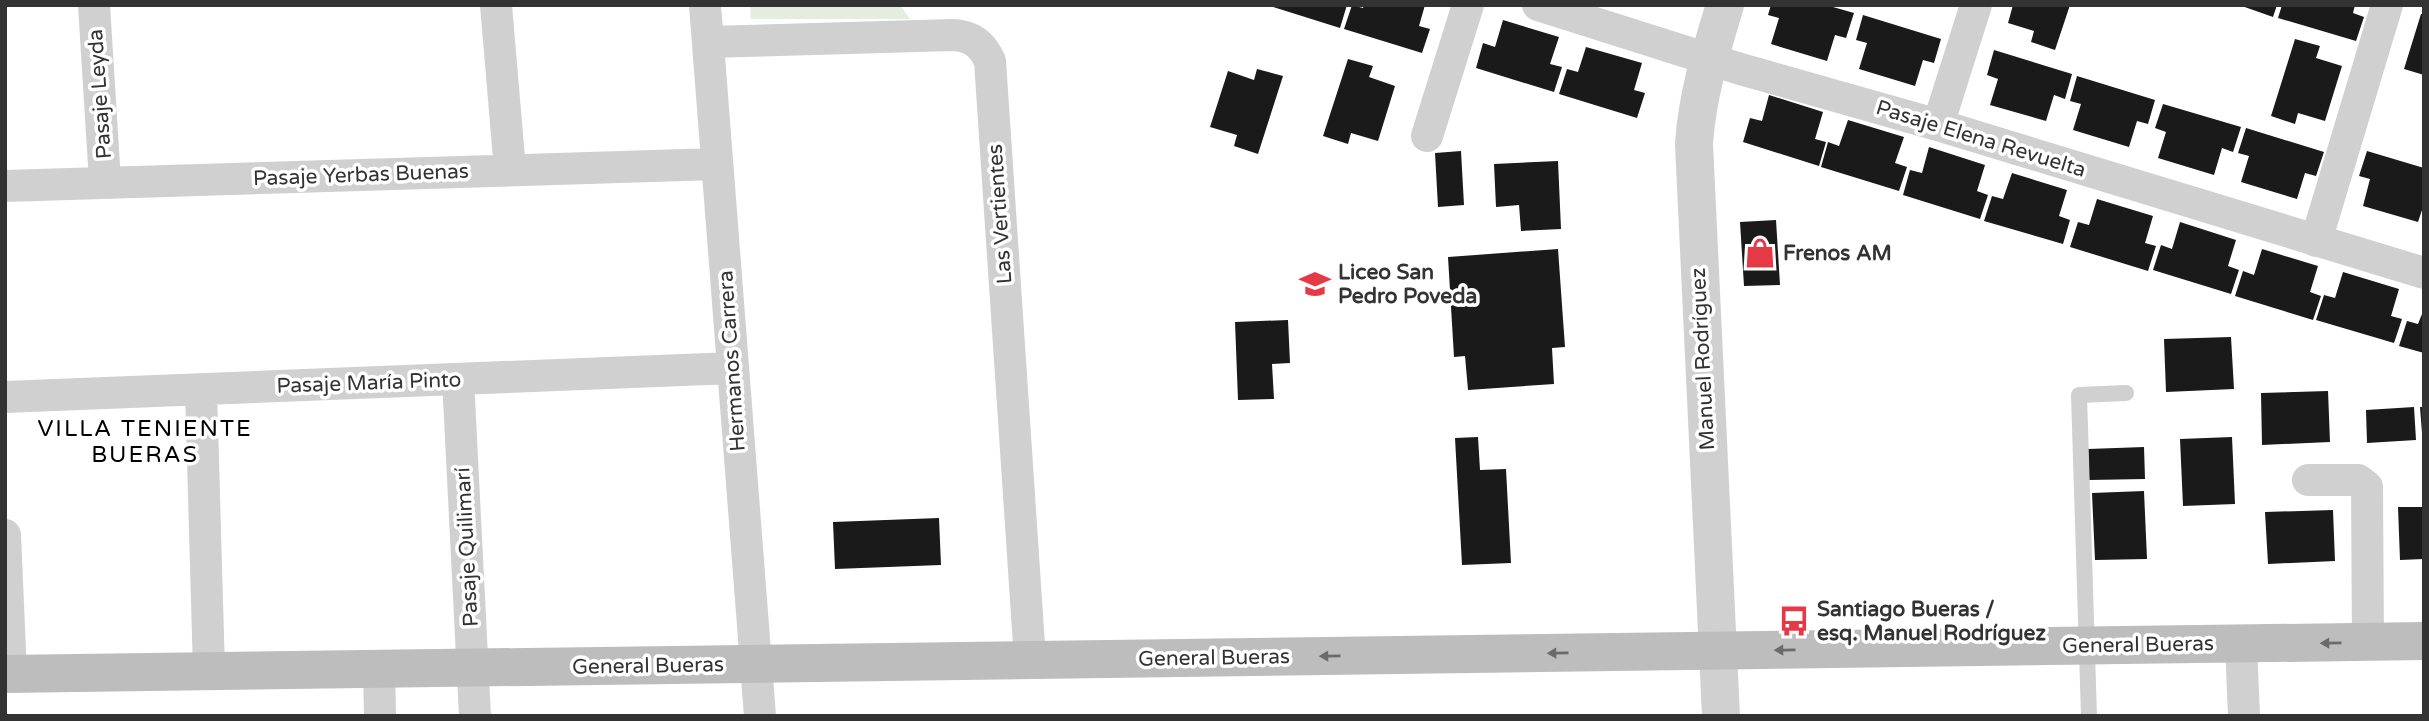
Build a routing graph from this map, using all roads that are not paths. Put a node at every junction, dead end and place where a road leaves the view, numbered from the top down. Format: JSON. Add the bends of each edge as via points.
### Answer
{"nodes":[{"id":1,"x":94,"y":5,"type":"edge"},
{"id":2,"x":496,"y":5,"type":"edge"},
{"id":3,"x":705,"y":5,"type":"edge"},
{"id":4,"x":1468,"y":5,"type":"edge"},
{"id":5,"x":1538,"y":5,"type":"edge"},
{"id":6,"x":1725,"y":5,"type":"edge"},
{"id":7,"x":1976,"y":5,"type":"edge"},
{"id":8,"x":2387,"y":5,"type":"edge"},
{"id":9,"x":708,"y":42,"type":"junction"},
{"id":10,"x":1709,"y":59,"type":"junction"},
{"id":11,"x":1938,"y":125,"type":"junction"},
{"id":12,"x":1427,"y":136,"type":"dead end"},
{"id":13,"x":717,"y":164,"type":"junction"},
{"id":14,"x":510,"y":170,"type":"junction"},
{"id":15,"x":106,"y":182,"type":"junction"},
{"id":16,"x":5,"y":186,"type":"edge"},
{"id":17,"x":2316,"y":241,"type":"junction"},
{"id":18,"x":2424,"y":273,"type":"edge"},
{"id":19,"x":733,"y":368,"type":"junction"},
{"id":20,"x":458,"y":379,"type":"junction"},
{"id":21,"x":201,"y":390,"type":"junction"},
{"id":22,"x":2126,"y":393,"type":"dead end"},
{"id":23,"x":5,"y":397,"type":"edge"},
{"id":24,"x":2308,"y":480,"type":"dead end"},
{"id":25,"x":5,"y":535,"type":"edge"},
{"id":26,"x":2424,"y":641,"type":"edge"},
{"id":27,"x":2368,"y":642,"type":"junction"},
{"id":28,"x":2241,"y":644,"type":"junction"},
{"id":29,"x":2087,"y":646,"type":"junction"},
{"id":30,"x":1717,"y":651,"type":"junction"},
{"id":31,"x":1030,"y":660,"type":"junction"},
{"id":32,"x":755,"y":664,"type":"junction"},
{"id":33,"x":379,"y":669,"type":"junction"},
{"id":34,"x":473,"y":669,"type":"junction"},
{"id":35,"x":209,"y":671,"type":"junction"},
{"id":36,"x":8,"y":674,"type":"edge"},
{"id":37,"x":380,"y":716,"type":"edge"},
{"id":38,"x":475,"y":716,"type":"edge"},
{"id":39,"x":760,"y":716,"type":"edge"},
{"id":40,"x":1721,"y":716,"type":"edge"},
{"id":41,"x":2089,"y":716,"type":"edge"},
{"id":42,"x":2244,"y":716,"type":"edge"}],
"edges":[{"from":1,"to":15,"type":"street","name":"Pasaje Leyda"},
{"from":2,"to":14,"type":"street"},
{"from":3,"to":9,"type":"street","name":"Hermanos Carrera"},
{"from":4,"to":12,"type":"street"},
{"from":5,"to":10,"type":"street","name":"Pasaje Elena Revuelta"},
{"from":6,"to":10,"type":"street","name":"Manuel Rodríguez"},
{"from":7,"to":11,"type":"street"},
{"from":8,"to":17,"type":"street"},
{"from":9,"to":13,"type":"street","name":"Hermanos Carrera"},
{"from":9,"to":31,"type":"street","name":"Las Vertientes","via":[[953,34],[965,35],[985,51],[990,61]]},
{"from":10,"to":11,"type":"street","name":"Pasaje Elena Revuelta"},
{"from":10,"to":30,"type":"street","name":"Manuel Rodríguez","via":[[1694,144]]},
{"from":11,"to":17,"type":"street","name":"Pasaje Elena Revuelta"},
{"from":13,"to":14,"type":"street","name":"Pasaje Yerbas Buenas"},
{"from":13,"to":19,"type":"street","name":"Hermanos Carrera"},
{"from":14,"to":15,"type":"street","name":"Pasaje Yerbas Buenas"},
{"from":15,"to":16,"type":"street","name":"Pasaje Yerbas Buenas"},
{"from":17,"to":18,"type":"street","name":"Pasaje Elena Revuelta"},
{"from":19,"to":20,"type":"street","name":"Pasaje María Pinto"},
{"from":19,"to":32,"type":"street","name":"Hermanos Carrera"},
{"from":20,"to":21,"type":"street","name":"Pasaje María Pinto"},
{"from":20,"to":34,"type":"street","name":"Pasaje Quilimarí"},
{"from":21,"to":23,"type":"street","name":"Pasaje María Pinto"},
{"from":21,"to":35,"type":"street"},
{"from":22,"to":29,"type":"lane","via":[[2079,395]]},
{"from":24,"to":27,"type":"street","via":[[2358,480],[2367,487]]},
{"from":25,"to":36,"type":"street"},
{"from":26,"to":27,"type":"main road","name":"General Bueras"},
{"from":27,"to":28,"type":"main road","name":"General Bueras","one_way":true},
{"from":28,"to":29,"type":"main road","name":"General Bueras"},
{"from":28,"to":42,"type":"street"},
{"from":29,"to":30,"type":"main road","name":"General Bueras","one_way":true},
{"from":29,"to":41,"type":"lane"},
{"from":30,"to":31,"type":"main road","name":"General Bueras","one_way":true},
{"from":30,"to":40,"type":"street","name":"Manuel Rodríguez"},
{"from":31,"to":32,"type":"main road","name":"General Bueras"},
{"from":32,"to":34,"type":"main road","name":"General Bueras"},
{"from":32,"to":39,"type":"street","name":"Hermanos Carrera"},
{"from":33,"to":34,"type":"main road","name":"General Bueras"},
{"from":33,"to":35,"type":"main road","name":"General Bueras"},
{"from":33,"to":37,"type":"street"},
{"from":34,"to":38,"type":"street","name":"Pasaje Quilimarí"},
{"from":35,"to":36,"type":"main road","name":"General Bueras"}]}
